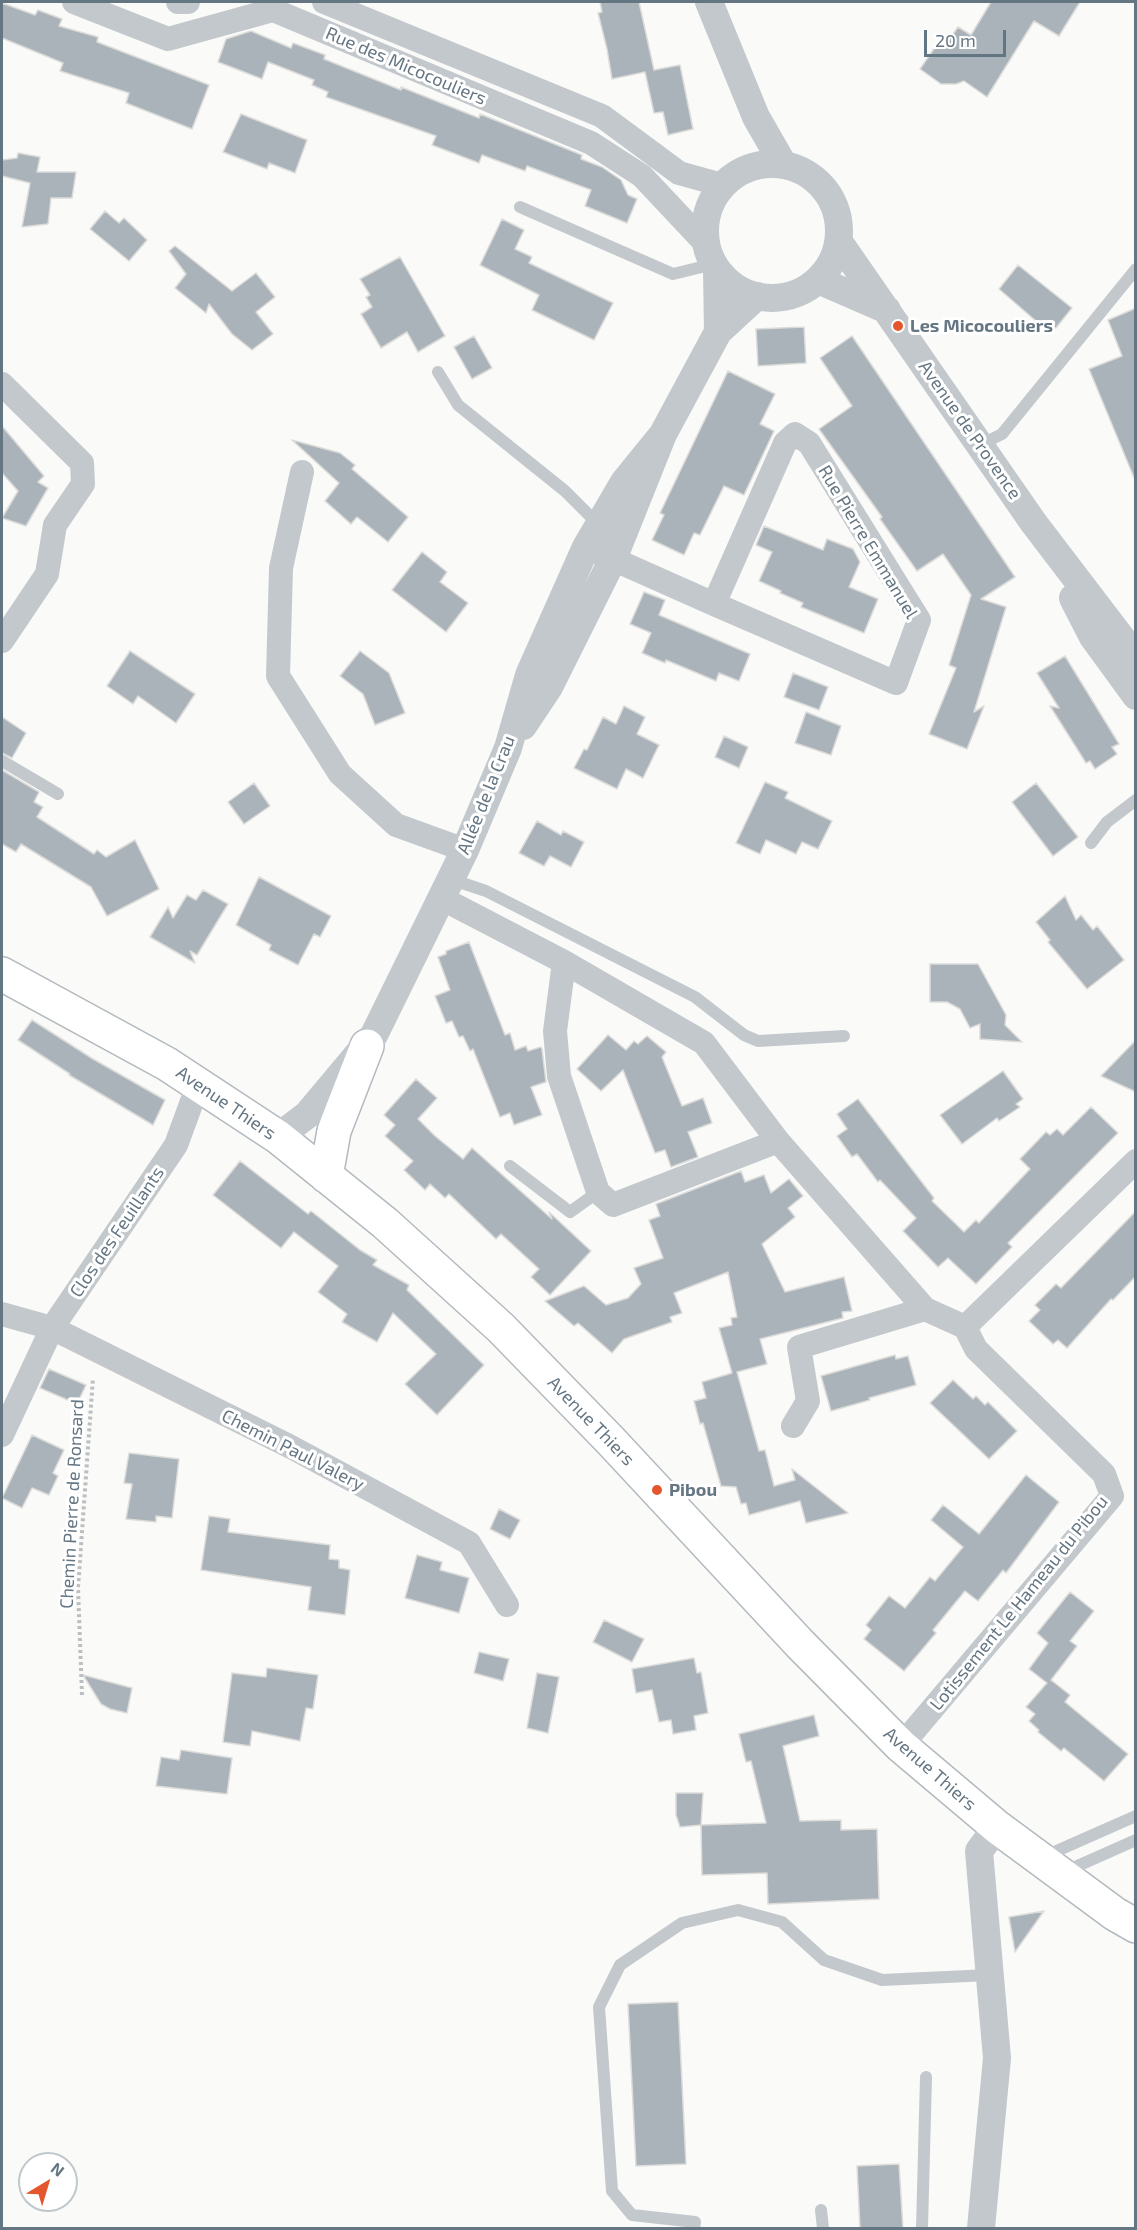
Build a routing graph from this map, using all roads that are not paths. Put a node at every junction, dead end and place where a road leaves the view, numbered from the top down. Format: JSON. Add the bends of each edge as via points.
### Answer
{"nodes":[{"id":1,"x":74,"y":2,"type":"edge"},
{"id":2,"x":178,"y":2,"type":"edge"},
{"id":3,"x":188,"y":2,"type":"edge"},
{"id":4,"x":324,"y":2,"type":"edge"},
{"id":5,"x":709,"y":2,"type":"edge"},
{"id":6,"x":756,"y":117,"type":"junction"},
{"id":7,"x":783,"y":164,"type":"junction"},
{"id":8,"x":733,"y":177,"type":"junction"},
{"id":9,"x":520,"y":207,"type":"dead end"},
{"id":10,"x":839,"y":242,"type":"junction"},
{"id":11,"x":713,"y":259,"type":"junction"},
{"id":12,"x":1136,"y":269,"type":"edge"},
{"id":13,"x":818,"y":280,"type":"junction"},
{"id":14,"x":757,"y":296,"type":"junction"},
{"id":15,"x":887,"y":310,"type":"junction"},
{"id":16,"x":718,"y":332,"type":"junction"},
{"id":17,"x":438,"y":372,"type":"dead end"},
{"id":18,"x":2,"y":384,"type":"edge"},
{"id":19,"x":663,"y":434,"type":"junction"},
{"id":20,"x":980,"y":445,"type":"junction"},
{"id":21,"x":302,"y":472,"type":"dead end"},
{"id":22,"x":1033,"y":522,"type":"junction"},
{"id":23,"x":593,"y":536,"type":"junction"},
{"id":24,"x":613,"y":558,"type":"junction"},
{"id":25,"x":714,"y":604,"type":"junction"},
{"id":26,"x":2,"y":641,"type":"edge"},
{"id":27,"x":1136,"y":657,"type":"edge"},
{"id":28,"x":1136,"y":696,"type":"edge"},
{"id":29,"x":508,"y":748,"type":"junction"},
{"id":30,"x":2,"y":761,"type":"edge"},
{"id":31,"x":58,"y":794,"type":"dead end"},
{"id":32,"x":1136,"y":800,"type":"edge"},
{"id":33,"x":1091,"y":843,"type":"dead end"},
{"id":34,"x":465,"y":850,"type":"junction"},
{"id":35,"x":445,"y":889,"type":"junction"},
{"id":36,"x":564,"y":962,"type":"junction"},
{"id":37,"x":2,"y":974,"type":"edge"},
{"id":38,"x":844,"y":1036,"type":"dead end"},
{"id":39,"x":367,"y":1046,"type":"junction"},
{"id":40,"x":198,"y":1085,"type":"junction"},
{"id":41,"x":278,"y":1137,"type":"junction"},
{"id":42,"x":778,"y":1141,"type":"junction"},
{"id":43,"x":1136,"y":1161,"type":"edge"},
{"id":44,"x":510,"y":1166,"type":"dead end"},
{"id":45,"x":326,"y":1176,"type":"junction"},
{"id":46,"x":598,"y":1192,"type":"junction"},
{"id":47,"x":925,"y":1309,"type":"junction"},
{"id":48,"x":2,"y":1314,"type":"edge"},
{"id":49,"x":965,"y":1327,"type":"junction"},
{"id":50,"x":51,"y":1328,"type":"junction"},
{"id":51,"x":793,"y":1426,"type":"dead end"},
{"id":52,"x":2,"y":1436,"type":"edge"},
{"id":53,"x":507,"y":1605,"type":"dead end"},
{"id":54,"x":901,"y":1746,"type":"junction"},
{"id":55,"x":1136,"y":1816,"type":"edge"},
{"id":56,"x":997,"y":1827,"type":"junction"},
{"id":57,"x":1136,"y":1840,"type":"edge"},
{"id":58,"x":1049,"y":1866,"type":"junction"},
{"id":59,"x":1136,"y":1926,"type":"edge"},
{"id":60,"x":990,"y":1976,"type":"junction"},
{"id":61,"x":926,"y":2077,"type":"dead end"},
{"id":62,"x":821,"y":2210,"type":"dead end"},
{"id":63,"x":694,"y":2229,"type":"edge"},
{"id":64,"x":823,"y":2229,"type":"edge"},
{"id":65,"x":922,"y":2229,"type":"edge"},
{"id":66,"x":981,"y":2229,"type":"edge"}],
"edges":[{"from":1,"to":11,"type":"street","name":"Rue des Micocouliers","via":[[168,39],[273,10],[591,143],[642,176]]},
{"from":2,"to":3,"type":"street"},
{"from":4,"to":8,"type":"street","name":"Rue des Micocouliers","via":[[602,116],[679,173]]},
{"from":5,"to":6,"type":"street"},
{"from":6,"to":7,"type":"street"},
{"from":6,"to":8,"type":"street"},
{"from":7,"to":8,"type":"street","via":[[763,164]]},
{"from":7,"to":10,"type":"street","via":[[803,171],[820,184],[839,221]]},
{"from":8,"to":11,"type":"street","via":[[711,202],[705,223]]},
{"from":9,"to":11,"type":"lane","via":[[673,274]]},
{"from":10,"to":13,"type":"street","via":[[831,263]]},
{"from":10,"to":15,"type":"street","name":"Avenue de Provence"},
{"from":11,"to":14,"type":"street","via":[[728,282]]},
{"from":11,"to":16,"type":"street"},
{"from":12,"to":20,"type":"lane","via":[[1002,434]]},
{"from":13,"to":14,"type":"street","via":[[800,292],[779,298]]},
{"from":13,"to":15,"type":"street"},
{"from":14,"to":16,"type":"street"},
{"from":15,"to":20,"type":"street","name":"Avenue de Provence"},
{"from":16,"to":19,"type":"street"},
{"from":17,"to":23,"type":"lane","via":[[458,405],[565,490]]},
{"from":18,"to":26,"type":"street","via":[[82,463],[83,484],[56,525],[46,574]]},
{"from":19,"to":23,"type":"street","name":"Allée de la Crau","via":[[624,482]]},
{"from":19,"to":24,"type":"street"},
{"from":20,"to":22,"type":"street","name":"Avenue de Provence"},
{"from":21,"to":34,"type":"street","via":[[281,568],[278,676],[340,774],[396,825]]},
{"from":22,"to":27,"type":"street","name":"Avenue de Provence"},
{"from":22,"to":28,"type":"street","name":"Avenue de Provence","via":[[1093,637]]},
{"from":23,"to":24,"type":"street","name":"Rue Pierre Emmanuel"},
{"from":23,"to":29,"type":"street","name":"Allée de la Crau","via":[[529,675]]},
{"from":24,"to":25,"type":"street","name":"Rue Pierre Emmanuel"},
{"from":24,"to":29,"type":"street","via":[[549,687]]},
{"from":25,"to":25,"type":"street","name":"Rue Pierre Emmanuel","via":[[896,683],[919,620],[809,444],[795,434],[785,443]]},
{"from":29,"to":34,"type":"street","name":"Allée de la Crau"},
{"from":30,"to":31,"type":"lane"},
{"from":32,"to":33,"type":"lane","via":[[1107,822]]},
{"from":34,"to":35,"type":"street","name":"Allée de la Crau"},
{"from":35,"to":36,"type":"street"},
{"from":35,"to":38,"type":"lane","via":[[486,891],[695,997],[744,1035],[758,1041]]},
{"from":35,"to":39,"type":"street","name":"Allée de la Crau"},
{"from":36,"to":42,"type":"street","via":[[704,1042]]},
{"from":36,"to":46,"type":"street","via":[[555,1031],[559,1076]]},
{"from":37,"to":40,"type":"main road","name":"Avenue Thiers"},
{"from":39,"to":41,"type":"street","name":"Allée de la Crau","via":[[307,1115]]},
{"from":39,"to":45,"type":"main road","via":[[334,1131]]},
{"from":40,"to":41,"type":"main road","name":"Avenue Thiers"},
{"from":40,"to":50,"type":"street","name":"Clos des Feuillants","via":[[176,1145]]},
{"from":41,"to":45,"type":"main road","name":"Avenue Thiers"},
{"from":42,"to":46,"type":"street","via":[[613,1205]]},
{"from":42,"to":47,"type":"street"},
{"from":43,"to":49,"type":"street"},
{"from":44,"to":46,"type":"lane","via":[[570,1212]]},
{"from":45,"to":54,"type":"main road","name":"Avenue Thiers","via":[[385,1223],[501,1328]]},
{"from":47,"to":49,"type":"street"},
{"from":47,"to":51,"type":"street","via":[[799,1347],[808,1401]]},
{"from":48,"to":50,"type":"street"},
{"from":49,"to":54,"type":"street","name":"Lotissement Le Hameau du Pibou","via":[[976,1349],[1104,1474],[1112,1496]]},
{"from":50,"to":52,"type":"street","name":"Clos des Feuillants"},
{"from":50,"to":53,"type":"street","name":"Chemin Paul Valery","via":[[291,1447],[469,1543]]},
{"from":54,"to":56,"type":"main road","name":"Avenue Thiers"},
{"from":55,"to":58,"type":"lane"},
{"from":56,"to":58,"type":"main road","name":"Avenue Thiers"},
{"from":56,"to":60,"type":"street","via":[[979,1851]]},
{"from":57,"to":58,"type":"lane"},
{"from":58,"to":59,"type":"main road","name":"Avenue Thiers"},
{"from":60,"to":63,"type":"lane","via":[[882,1980],[824,1960],[782,1922],[738,1910],[682,1923],[620,1965],[599,2007],[612,2191],[632,2215],[694,2222]]},
{"from":60,"to":66,"type":"street","via":[[997,2058]]},
{"from":61,"to":65,"type":"lane"},
{"from":62,"to":64,"type":"lane"}]}
